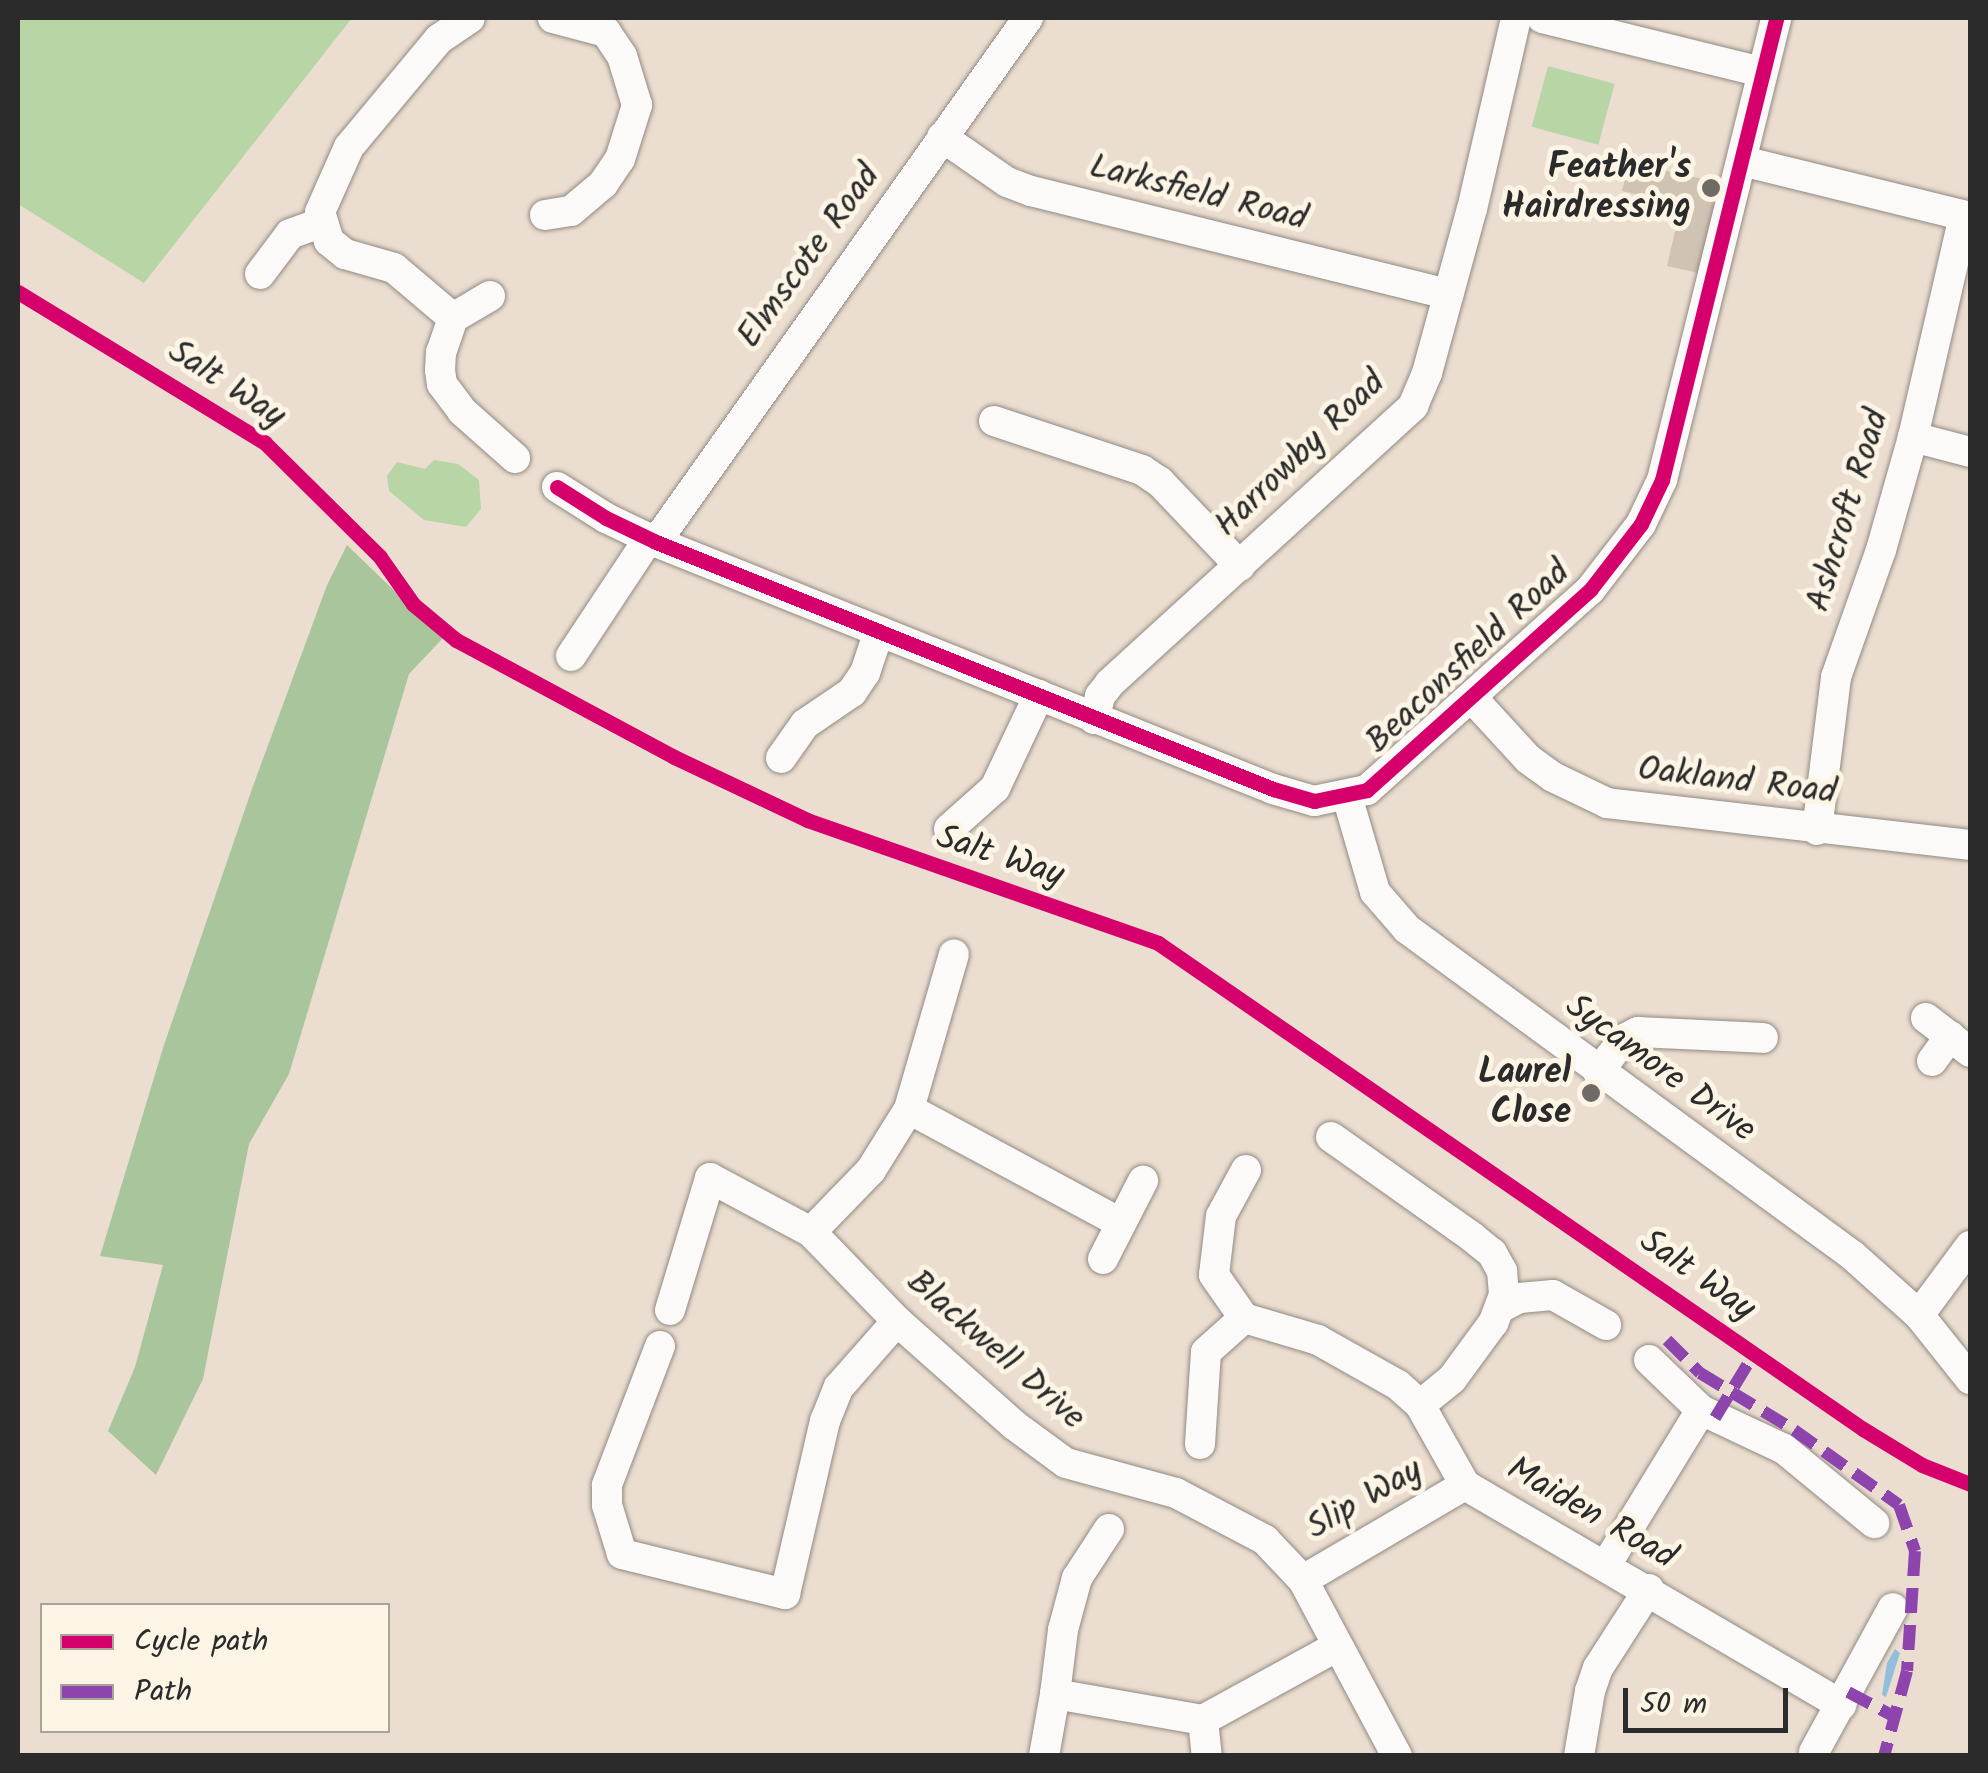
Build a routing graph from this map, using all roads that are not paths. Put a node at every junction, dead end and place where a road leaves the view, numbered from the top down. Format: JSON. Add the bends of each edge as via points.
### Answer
{"nodes":[{"id":1,"x":470,"y":18,"type":"edge"},
{"id":2,"x":553,"y":18,"type":"edge"},
{"id":3,"x":1028,"y":18,"type":"edge"},
{"id":4,"x":1516,"y":18,"type":"edge"},
{"id":5,"x":1542,"y":18,"type":"edge"},
{"id":6,"x":1776,"y":18,"type":"edge"},
{"id":7,"x":612,"y":25,"type":"edge"},
{"id":8,"x":1762,"y":72,"type":"junction"},
{"id":9,"x":942,"y":137,"type":"junction"},
{"id":10,"x":1742,"y":160,"type":"junction"},
{"id":11,"x":545,"y":215,"type":"dead end"},
{"id":12,"x":1968,"y":216,"type":"edge"},
{"id":13,"x":320,"y":223,"type":"junction"},
{"id":14,"x":260,"y":274,"type":"dead end"},
{"id":15,"x":1448,"y":294,"type":"junction"},
{"id":16,"x":490,"y":296,"type":"dead end"},
{"id":17,"x":453,"y":318,"type":"junction"},
{"id":18,"x":994,"y":421,"type":"dead end"},
{"id":19,"x":1914,"y":437,"type":"junction"},
{"id":20,"x":1970,"y":452,"type":"edge"},
{"id":21,"x":515,"y":458,"type":"dead end"},
{"id":22,"x":557,"y":487,"type":"dead end"},
{"id":23,"x":652,"y":540,"type":"junction"},
{"id":24,"x":1240,"y":566,"type":"junction"},
{"id":25,"x":879,"y":632,"type":"junction"},
{"id":26,"x":571,"y":656,"type":"dead end"},
{"id":27,"x":1039,"y":696,"type":"junction"},
{"id":28,"x":1473,"y":699,"type":"junction"},
{"id":29,"x":1094,"y":719,"type":"junction"},
{"id":30,"x":782,"y":758,"type":"dead end"},
{"id":31,"x":1347,"y":796,"type":"junction"},
{"id":32,"x":949,"y":829,"type":"dead end"},
{"id":33,"x":1817,"y":830,"type":"junction"},
{"id":34,"x":1970,"y":845,"type":"edge"},
{"id":35,"x":954,"y":954,"type":"dead end"},
{"id":36,"x":1949,"y":1035,"type":"edge"},
{"id":37,"x":1763,"y":1038,"type":"dead end"},
{"id":38,"x":1932,"y":1061,"type":"dead end"},
{"id":39,"x":1598,"y":1072,"type":"junction"},
{"id":40,"x":909,"y":1109,"type":"junction"},
{"id":41,"x":1331,"y":1137,"type":"dead end"},
{"id":42,"x":1246,"y":1170,"type":"dead end"},
{"id":43,"x":1143,"y":1182,"type":"dead end"},
{"id":44,"x":1119,"y":1222,"type":"junction"},
{"id":45,"x":811,"y":1232,"type":"junction"},
{"id":46,"x":1970,"y":1246,"type":"edge"},
{"id":47,"x":1103,"y":1258,"type":"dead end"},
{"id":48,"x":1500,"y":1308,"type":"junction"},
{"id":49,"x":670,"y":1310,"type":"dead end"},
{"id":50,"x":1919,"y":1315,"type":"junction"},
{"id":51,"x":1244,"y":1318,"type":"junction"},
{"id":52,"x":897,"y":1320,"type":"junction"},
{"id":53,"x":1606,"y":1325,"type":"dead end"},
{"id":54,"x":660,"y":1346,"type":"dead end"},
{"id":55,"x":1650,"y":1360,"type":"dead end"},
{"id":56,"x":1970,"y":1378,"type":"edge"},
{"id":57,"x":1420,"y":1404,"type":"junction"},
{"id":58,"x":1701,"y":1410,"type":"junction"},
{"id":59,"x":1200,"y":1444,"type":"dead end"},
{"id":60,"x":1465,"y":1485,"type":"junction"},
{"id":61,"x":1874,"y":1523,"type":"dead end"},
{"id":62,"x":1108,"y":1529,"type":"dead end"},
{"id":63,"x":1606,"y":1565,"type":"junction"},
{"id":64,"x":1304,"y":1580,"type":"junction"},
{"id":65,"x":1649,"y":1589,"type":"junction"},
{"id":66,"x":1893,"y":1608,"type":"dead end"},
{"id":67,"x":1336,"y":1647,"type":"junction"},
{"id":68,"x":1055,"y":1694,"type":"junction"},
{"id":69,"x":1841,"y":1705,"type":"junction"},
{"id":70,"x":1204,"y":1720,"type":"junction"},
{"id":71,"x":1814,"y":1752,"type":"dead end"},
{"id":72,"x":1044,"y":1756,"type":"edge"},
{"id":73,"x":1207,"y":1756,"type":"edge"},
{"id":74,"x":1397,"y":1756,"type":"edge"},
{"id":75,"x":1579,"y":1756,"type":"edge"}],
"edges":[{"from":1,"to":13,"type":"street","via":[[439,39],[350,147]]},
{"from":2,"to":7,"type":"street"},
{"from":3,"to":9,"type":"street","name":"Elmscote Road"},
{"from":4,"to":15,"type":"street","name":"Harrowby Road"},
{"from":5,"to":8,"type":"street"},
{"from":6,"to":8,"type":"street","name":"Beaconsfield Road"},
{"from":7,"to":11,"type":"street","via":[[636,105],[632,128],[603,184],[571,210]]},
{"from":8,"to":10,"type":"street","name":"Beaconsfield Road"},
{"from":9,"to":15,"type":"street","name":"Larksfield Road","via":[[1031,191]]},
{"from":9,"to":23,"type":"street","name":"Elmscote Road"},
{"from":10,"to":12,"type":"street"},
{"from":10,"to":28,"type":"street","name":"Beaconsfield Road","via":[[1662,480],[1641,524],[1590,590]]},
{"from":12,"to":19,"type":"street","name":"Ashcroft Road"},
{"from":13,"to":14,"type":"street","via":[[290,234]]},
{"from":13,"to":17,"type":"street","via":[[345,254],[394,268]]},
{"from":15,"to":24,"type":"street","name":"Harrowby Road","via":[[1413,406]]},
{"from":16,"to":17,"type":"street"},
{"from":17,"to":21,"type":"street","via":[[440,352],[442,384],[482,433]]},
{"from":18,"to":24,"type":"street","via":[[1142,470]]},
{"from":19,"to":20,"type":"street"},
{"from":19,"to":33,"type":"street","name":"Ashcroft Road","via":[[1836,677]]},
{"from":22,"to":23,"type":"street","name":"Beaconsfield Road"},
{"from":23,"to":25,"type":"street","name":"Beaconsfield Road"},
{"from":23,"to":26,"type":"street","name":"Elmscote Road"},
{"from":24,"to":29,"type":"street","name":"Harrowby Road","via":[[1110,682]]},
{"from":25,"to":27,"type":"street","name":"Beaconsfield Road"},
{"from":25,"to":30,"type":"street","via":[[852,692],[805,724]]},
{"from":27,"to":29,"type":"street","name":"Beaconsfield Road"},
{"from":27,"to":32,"type":"street","via":[[995,788]]},
{"from":28,"to":31,"type":"street","name":"Beaconsfield Road","via":[[1388,776]]},
{"from":28,"to":33,"type":"street","name":"Oakland Road","via":[[1528,759],[1607,804]]},
{"from":29,"to":31,"type":"street","name":"Beaconsfield Road","via":[[1298,798]]},
{"from":31,"to":39,"type":"street","name":"Sycamore Drive","via":[[1375,892],[1390,913]]},
{"from":33,"to":34,"type":"street","name":"Oakland Road"},
{"from":35,"to":40,"type":"street"},
{"from":36,"to":38,"type":"street"},
{"from":37,"to":39,"type":"street","via":[[1638,1032]]},
{"from":39,"to":50,"type":"street","name":"Sycamore Drive","via":[[1852,1254]]},
{"from":40,"to":44,"type":"street"},
{"from":40,"to":45,"type":"street","via":[[872,1170]]},
{"from":41,"to":48,"type":"street","via":[[1492,1253],[1502,1270]]},
{"from":42,"to":51,"type":"street","via":[[1221,1216],[1214,1252],[1214,1276]]},
{"from":43,"to":44,"type":"street"},
{"from":44,"to":47,"type":"street"},
{"from":45,"to":49,"type":"street","name":"Blackwell Drive","via":[[710,1178]]},
{"from":45,"to":52,"type":"street","name":"Blackwell Drive"},
{"from":46,"to":50,"type":"street"},
{"from":48,"to":53,"type":"street","via":[[1519,1298],[1553,1295]]},
{"from":48,"to":57,"type":"street","via":[[1452,1378]]},
{"from":50,"to":56,"type":"street","name":"Sycamore Drive"},
{"from":51,"to":57,"type":"street","name":"Maiden Road","via":[[1318,1340]]},
{"from":51,"to":59,"type":"street","via":[[1206,1352]]},
{"from":52,"to":54,"type":"street","via":[[859,1360],[832,1404],[785,1594],[622,1554],[606,1505],[607,1485]]},
{"from":52,"to":64,"type":"street","name":"Blackwell Drive","via":[[1066,1463],[1176,1493],[1230,1518],[1265,1540]]},
{"from":55,"to":58,"type":"street"},
{"from":57,"to":60,"type":"street","name":"Maiden Road"},
{"from":58,"to":61,"type":"street","via":[[1784,1449]]},
{"from":58,"to":63,"type":"street"},
{"from":60,"to":63,"type":"street","name":"Maiden Road"},
{"from":60,"to":64,"type":"street","name":"Slip Way"},
{"from":62,"to":68,"type":"street","via":[[1077,1578]]},
{"from":63,"to":65,"type":"street","name":"Maiden Road"},
{"from":64,"to":67,"type":"street","name":"Blackwell Drive"},
{"from":65,"to":69,"type":"street","name":"Maiden Road"},
{"from":65,"to":75,"type":"street","via":[[1598,1668]]},
{"from":66,"to":69,"type":"street"},
{"from":67,"to":70,"type":"street"},
{"from":67,"to":74,"type":"street","name":"Blackwell Drive"},
{"from":68,"to":70,"type":"street"},
{"from":68,"to":72,"type":"street"},
{"from":69,"to":71,"type":"street"},
{"from":70,"to":73,"type":"street"}]}
